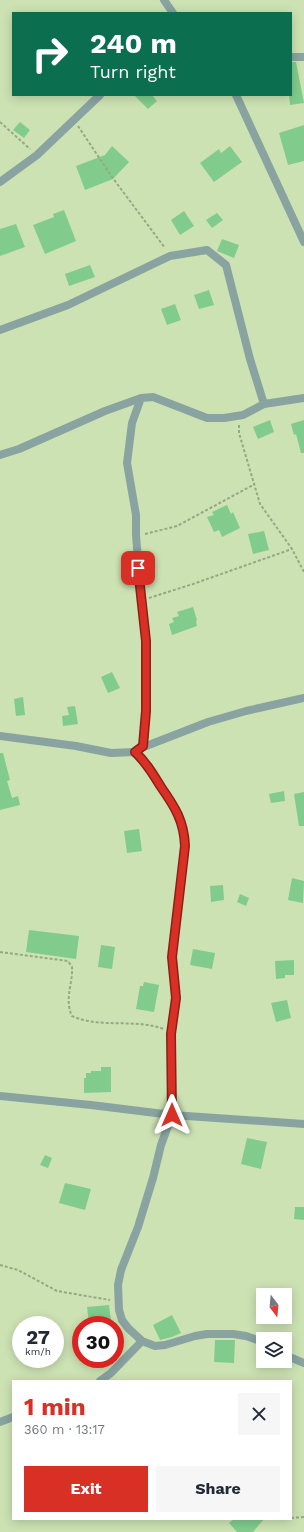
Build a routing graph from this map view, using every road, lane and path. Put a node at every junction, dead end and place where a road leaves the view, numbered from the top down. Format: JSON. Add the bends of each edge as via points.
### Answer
{"nodes":[{"id":1,"x":164,"y":0,"type":"edge"},
{"id":2,"x":172,"y":12,"type":"edge"},
{"id":3,"x":292,"y":57,"type":"edge"},
{"id":4,"x":304,"y":57,"type":"edge"},
{"id":5,"x":99,"y":96,"type":"edge"},
{"id":6,"x":236,"y":96,"type":"edge"},
{"id":7,"x":74,"y":120,"type":"junction"},
{"id":8,"x":0,"y":122,"type":"edge"},
{"id":9,"x":38,"y":155,"type":"junction"},
{"id":10,"x":0,"y":182,"type":"edge"},
{"id":11,"x":304,"y":242,"type":"edge"},
{"id":12,"x":170,"y":256,"type":"junction"},
{"id":13,"x":0,"y":330,"type":"edge"},
{"id":14,"x":141,"y":398,"type":"junction"},
{"id":15,"x":304,"y":398,"type":"edge"},
{"id":16,"x":264,"y":404,"type":"junction"},
{"id":17,"x":243,"y":415,"type":"junction"},
{"id":18,"x":0,"y":455,"type":"edge"},
{"id":19,"x":254,"y":485,"type":"junction"},
{"id":20,"x":136,"y":535,"type":"junction"},
{"id":21,"x":292,"y":549,"type":"junction"},
{"id":22,"x":304,"y":572,"type":"edge"},
{"id":23,"x":141,"y":600,"type":"junction"},
{"id":24,"x":304,"y":698,"type":"edge"},
{"id":25,"x":0,"y":736,"type":"edge"},
{"id":26,"x":143,"y":746,"type":"junction"},
{"id":27,"x":135,"y":752,"type":"junction"},
{"id":28,"x":0,"y":952,"type":"edge"},
{"id":29,"x":171,"y":1034,"type":"junction"},
{"id":30,"x":0,"y":1096,"type":"edge"},
{"id":31,"x":172,"y":1115,"type":"junction"},
{"id":32,"x":304,"y":1124,"type":"edge"},
{"id":33,"x":0,"y":1265,"type":"edge"},
{"id":34,"x":118,"y":1301,"type":"junction"},
{"id":35,"x":256,"y":1340,"type":"edge"},
{"id":36,"x":142,"y":1341,"type":"junction"},
{"id":37,"x":292,"y":1358,"type":"edge"},
{"id":38,"x":304,"y":1363,"type":"edge"},
{"id":39,"x":101,"y":1380,"type":"edge"},
{"id":40,"x":12,"y":1417,"type":"edge"},
{"id":41,"x":0,"y":1422,"type":"edge"},
{"id":42,"x":304,"y":1517,"type":"edge"},
{"id":43,"x":292,"y":1518,"type":"edge"}],
"edges":[{"from":1,"to":2,"type":"street"},
{"from":3,"to":4,"type":"street"},
{"from":5,"to":7,"type":"street"},
{"from":6,"to":11,"type":"street"},
{"from":7,"to":9,"type":"street"},
{"from":7,"to":12,"type":"path"},
{"from":8,"to":9,"type":"path"},
{"from":9,"to":10,"type":"street"},
{"from":12,"to":13,"type":"street","via":[[68,305]]},
{"from":12,"to":16,"type":"street","via":[[207,250],[226,264]]},
{"from":14,"to":17,"type":"street","via":[[153,398],[207,418]]},
{"from":14,"to":18,"type":"street"},
{"from":14,"to":20,"type":"street","via":[[132,423],[127,463],[134,497]]},
{"from":15,"to":16,"type":"street"},
{"from":16,"to":17,"type":"street"},
{"from":17,"to":19,"type":"path","via":[[239,433]]},
{"from":19,"to":20,"type":"path","via":[[177,526]]},
{"from":19,"to":21,"type":"path","via":[[260,504]]},
{"from":20,"to":23,"type":"street"},
{"from":21,"to":22,"type":"path"},
{"from":21,"to":23,"type":"path"},
{"from":23,"to":26,"type":"street","via":[[147,656]]},
{"from":24,"to":26,"type":"street","via":[[208,722]]},
{"from":25,"to":27,"type":"street","via":[[111,753]]},
{"from":26,"to":27,"type":"street"},
{"from":27,"to":29,"type":"street","via":[[152,772],[172,803],[185,834],[172,957],[176,998]]},
{"from":28,"to":29,"type":"path","via":[[68,961],[72,967],[68,1002],[72,1016],[88,1021],[154,1025]]},
{"from":29,"to":31,"type":"street"},
{"from":30,"to":31,"type":"street"},
{"from":31,"to":32,"type":"street"},
{"from":31,"to":34,"type":"street","via":[[121,1270]]},
{"from":33,"to":34,"type":"path","via":[[18,1270],[57,1291]]},
{"from":34,"to":36,"type":"street","via":[[122,1320]]},
{"from":35,"to":36,"type":"street","via":[[233,1334],[219,1334],[195,1336],[155,1346]]},
{"from":36,"to":39,"type":"street"},
{"from":37,"to":38,"type":"street"},
{"from":40,"to":41,"type":"street"},
{"from":42,"to":43,"type":"path"}]}
